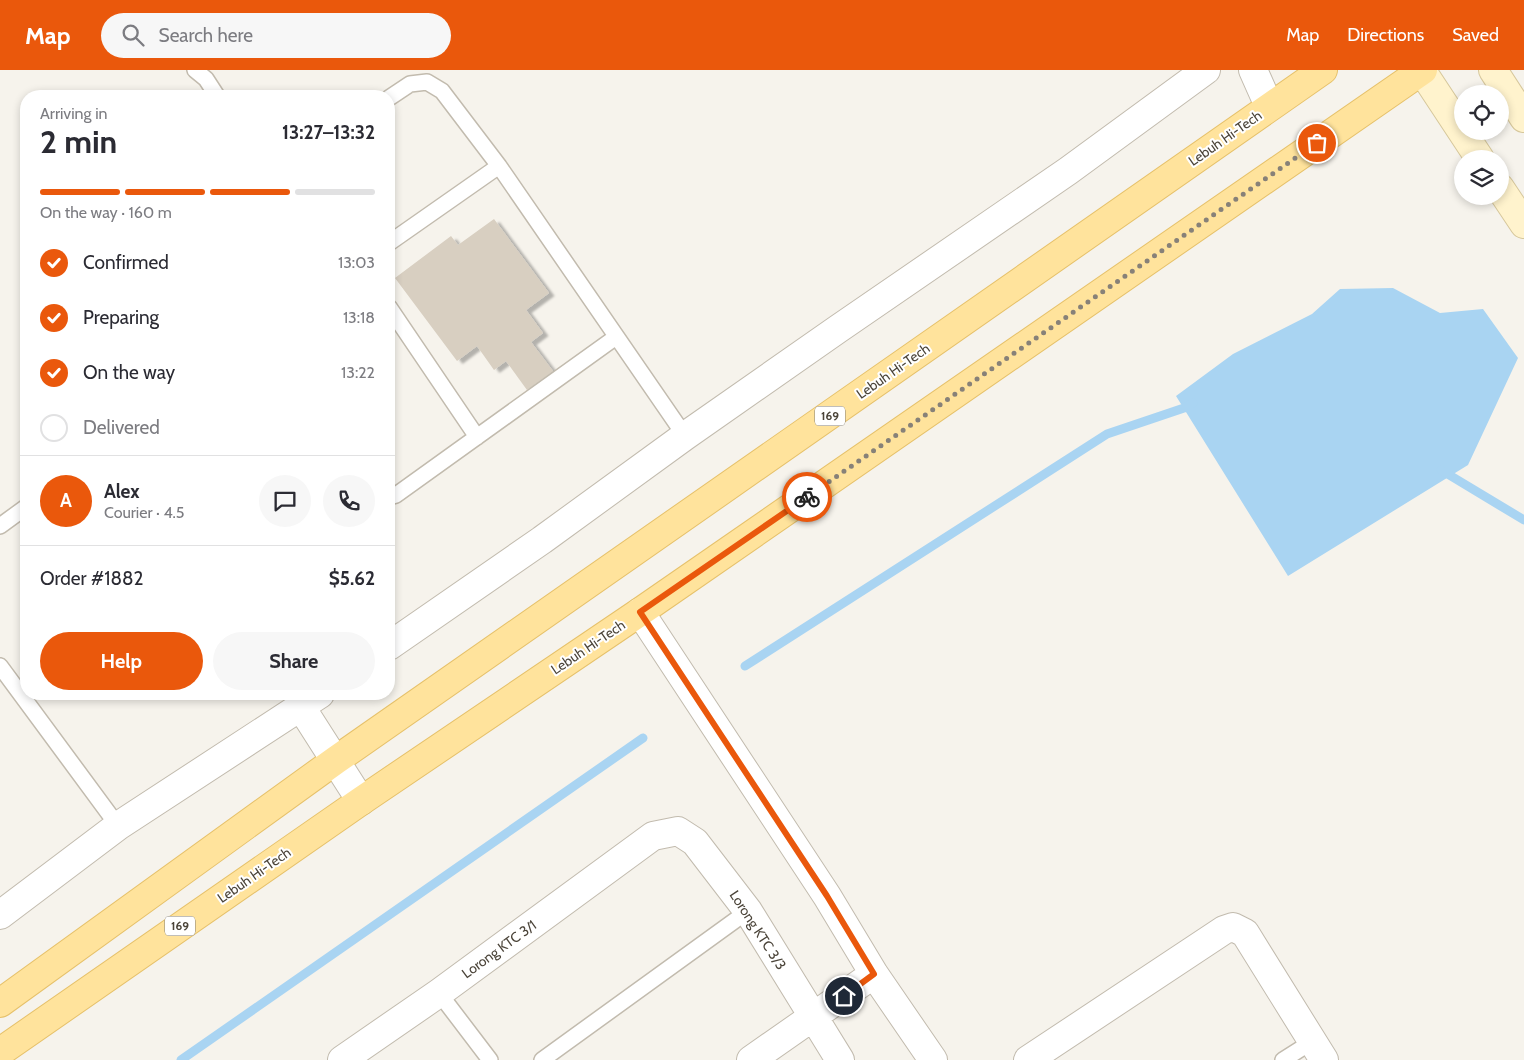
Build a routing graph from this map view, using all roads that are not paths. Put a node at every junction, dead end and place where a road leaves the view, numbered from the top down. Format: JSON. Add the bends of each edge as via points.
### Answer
{"nodes":[{"id":1,"x":195,"y":70,"type":"edge"},
{"id":2,"x":1206,"y":70,"type":"edge"},
{"id":3,"x":1253,"y":70,"type":"edge"},
{"id":4,"x":1323,"y":70,"type":"edge"},
{"id":5,"x":1422,"y":70,"type":"edge"},
{"id":6,"x":1493,"y":70,"type":"edge"},
{"id":7,"x":213,"y":90,"type":"edge"},
{"id":8,"x":395,"y":94,"type":"edge"},
{"id":9,"x":1269,"y":106,"type":"junction"},
{"id":10,"x":1524,"y":118,"type":"edge"},
{"id":11,"x":1474,"y":150,"type":"edge"},
{"id":12,"x":499,"y":166,"type":"junction"},
{"id":13,"x":1509,"y":202,"type":"edge"},
{"id":14,"x":1524,"y":224,"type":"edge"},
{"id":15,"x":395,"y":239,"type":"edge"},
{"id":16,"x":395,"y":317,"type":"edge"},
{"id":17,"x":616,"y":337,"type":"junction"},
{"id":18,"x":685,"y":436,"type":"junction"},
{"id":19,"x":477,"y":437,"type":"junction"},
{"id":20,"x":395,"y":495,"type":"edge"},
{"id":21,"x":20,"y":511,"type":"edge"},
{"id":22,"x":0,"y":526,"type":"edge"},
{"id":23,"x":640,"y":612,"type":"junction"},
{"id":24,"x":395,"y":642,"type":"edge"},
{"id":25,"x":0,"y":666,"type":"edge"},
{"id":26,"x":20,"y":693,"type":"edge"},
{"id":27,"x":25,"y":700,"type":"edge"},
{"id":28,"x":301,"y":700,"type":"edge"},
{"id":29,"x":305,"y":700,"type":"edge"},
{"id":30,"x":336,"y":760,"type":"junction"},
{"id":31,"x":361,"y":801,"type":"junction"},
{"id":32,"x":118,"y":826,"type":"junction"},
{"id":33,"x":653,"y":836,"type":"joint"},
{"id":34,"x":748,"y":911,"type":"junction"},
{"id":35,"x":0,"y":915,"type":"edge"},
{"id":36,"x":874,"y":974,"type":"junction"},
{"id":37,"x":439,"y":993,"type":"junction"},
{"id":38,"x":0,"y":1003,"type":"edge"},
{"id":39,"x":813,"y":1018,"type":"junction"},
{"id":40,"x":1318,"y":1051,"type":"edge"},
{"id":41,"x":0,"y":1052,"type":"edge"},
{"id":42,"x":342,"y":1060,"type":"edge"},
{"id":43,"x":490,"y":1060,"type":"edge"},
{"id":44,"x":542,"y":1060,"type":"edge"},
{"id":45,"x":751,"y":1060,"type":"edge"},
{"id":46,"x":840,"y":1060,"type":"edge"},
{"id":47,"x":933,"y":1060,"type":"edge"},
{"id":48,"x":1028,"y":1060,"type":"edge"},
{"id":49,"x":1283,"y":1060,"type":"edge"}],
"edges":[{"from":1,"to":7,"type":"lane"},
{"from":2,"to":18,"type":"street","via":[[1068,171]]},
{"from":3,"to":9,"type":"street"},
{"from":4,"to":9,"type":"main road","name":"Lebuh Hi-Tech","number":"169"},
{"from":5,"to":11,"type":"street"},
{"from":5,"to":23,"type":"main road","name":"Lebuh Hi-Tech","number":"169"},
{"from":6,"to":10,"type":"street"},
{"from":8,"to":12,"type":"lane","via":[[410,84],[427,82],[442,91]]},
{"from":9,"to":30,"type":"main road","name":"Lebuh Hi-Tech","number":"169"},
{"from":12,"to":15,"type":"lane"},
{"from":12,"to":17,"type":"lane"},
{"from":13,"to":14,"type":"street"},
{"from":16,"to":19,"type":"lane"},
{"from":17,"to":18,"type":"lane"},
{"from":17,"to":19,"type":"lane"},
{"from":18,"to":24,"type":"street"},
{"from":19,"to":20,"type":"lane"},
{"from":21,"to":22,"type":"lane"},
{"from":23,"to":31,"type":"main road","name":"Lebuh Hi-Tech","number":"169"},
{"from":23,"to":36,"type":"street","via":[[827,896]]},
{"from":25,"to":26,"type":"lane"},
{"from":27,"to":32,"type":"lane"},
{"from":28,"to":32,"type":"street"},
{"from":29,"to":30,"type":"street"},
{"from":30,"to":31,"type":"street"},
{"from":30,"to":38,"type":"main road","name":"Lebuh Hi-Tech","number":"169"},
{"from":31,"to":41,"type":"main road","name":"Lebuh Hi-Tech","number":"169"},
{"from":32,"to":35,"type":"street"},
{"from":33,"to":34,"type":"street","name":"Lorong KTC 3/3","via":[[678,831],[695,842]]},
{"from":33,"to":37,"type":"street","name":"Lorong KTC 3/1"},
{"from":34,"to":39,"type":"street","name":"Lorong KTC 3/3"},
{"from":34,"to":44,"type":"lane"},
{"from":36,"to":39,"type":"street"},
{"from":36,"to":47,"type":"street"},
{"from":37,"to":42,"type":"street","name":"Lorong KTC 3/1"},
{"from":37,"to":43,"type":"lane"},
{"from":39,"to":45,"type":"street"},
{"from":39,"to":46,"type":"street","name":"Lorong KTC 3/3"},
{"from":40,"to":48,"type":"street","via":[[1245,933],[1233,927]]},
{"from":40,"to":49,"type":"lane"}]}
